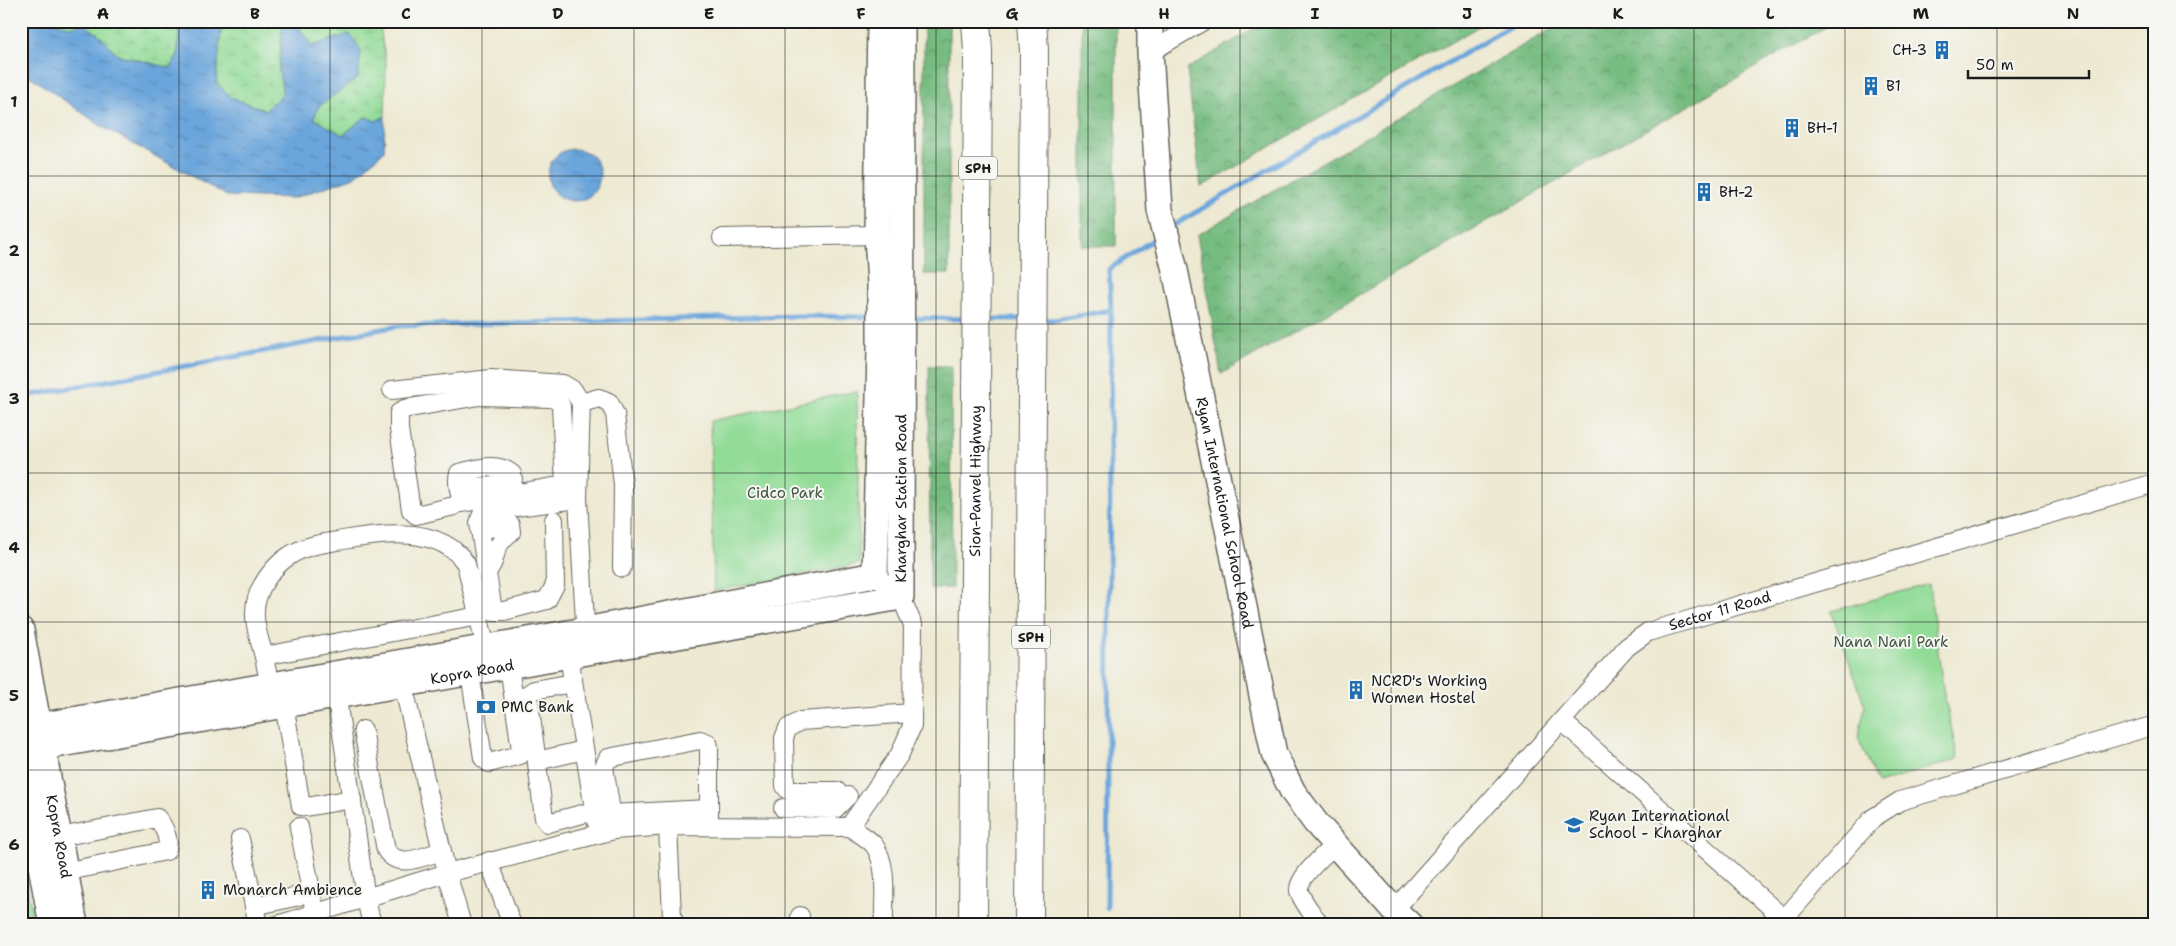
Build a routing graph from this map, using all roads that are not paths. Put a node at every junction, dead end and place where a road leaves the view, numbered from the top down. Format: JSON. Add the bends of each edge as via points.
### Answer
{"nodes":[{"id":1,"x":880,"y":21,"type":"edge"},
{"id":2,"x":902,"y":21,"type":"edge"},
{"id":3,"x":976,"y":21,"type":"edge"},
{"id":4,"x":981,"y":21,"type":"edge"},
{"id":5,"x":1032,"y":21,"type":"edge"},
{"id":6,"x":1037,"y":21,"type":"edge"},
{"id":7,"x":1150,"y":21,"type":"edge"},
{"id":8,"x":1203,"y":21,"type":"edge"},
{"id":9,"x":978,"y":51,"type":"junction"},
{"id":10,"x":1034,"y":51,"type":"junction"},
{"id":11,"x":1150,"y":52,"type":"junction"},
{"id":12,"x":890,"y":167,"type":"junction"},
{"id":13,"x":878,"y":235,"type":"junction"},
{"id":14,"x":722,"y":238,"type":"dead end"},
{"id":15,"x":891,"y":284,"type":"junction"},
{"id":16,"x":891,"y":351,"type":"junction"},
{"id":17,"x":392,"y":390,"type":"dead end"},
{"id":18,"x":582,"y":403,"type":"junction"},
{"id":19,"x":2155,"y":483,"type":"edge"},
{"id":20,"x":574,"y":489,"type":"junction"},
{"id":21,"x":554,"y":520,"type":"dead end"},
{"id":22,"x":480,"y":530,"type":"junction"},
{"id":23,"x":622,"y":568,"type":"dead end"},
{"id":24,"x":486,"y":572,"type":"junction"},
{"id":25,"x":875,"y":575,"type":"junction"},
{"id":26,"x":901,"y":597,"type":"junction"},
{"id":27,"x":479,"y":616,"type":"junction"},
{"id":28,"x":21,"y":630,"type":"edge"},
{"id":29,"x":576,"y":643,"type":"junction"},
{"id":30,"x":486,"y":648,"type":"junction"},
{"id":31,"x":264,"y":656,"type":"junction"},
{"id":32,"x":509,"y":666,"type":"junction"},
{"id":33,"x":470,"y":672,"type":"junction"},
{"id":34,"x":573,"y":683,"type":"junction"},
{"id":35,"x":402,"y":684,"type":"junction"},
{"id":36,"x":335,"y":685,"type":"junction"},
{"id":37,"x":277,"y":695,"type":"junction"},
{"id":38,"x":912,"y":713,"type":"junction"},
{"id":39,"x":1563,"y":722,"type":"junction"},
{"id":40,"x":2155,"y":724,"type":"edge"},
{"id":41,"x":363,"y":730,"type":"dead end"},
{"id":42,"x":29,"y":742,"type":"edge"},
{"id":43,"x":584,"y":750,"type":"junction"},
{"id":44,"x":537,"y":761,"type":"junction"},
{"id":45,"x":352,"y":799,"type":"junction"},
{"id":46,"x":708,"y":817,"type":"junction"},
{"id":47,"x":604,"y":822,"type":"junction"},
{"id":48,"x":668,"y":826,"type":"junction"},
{"id":49,"x":783,"y":826,"type":"junction"},
{"id":50,"x":849,"y":826,"type":"junction"},
{"id":51,"x":299,"y":827,"type":"dead end"},
{"id":52,"x":60,"y":837,"type":"junction"},
{"id":53,"x":240,"y":839,"type":"dead end"},
{"id":54,"x":1334,"y":845,"type":"junction"},
{"id":55,"x":442,"y":851,"type":"junction"},
{"id":56,"x":489,"y":861,"type":"junction"},
{"id":57,"x":64,"y":872,"type":"junction"},
{"id":58,"x":447,"y":873,"type":"junction"},
{"id":59,"x":299,"y":896,"type":"dead end"},
{"id":60,"x":366,"y":898,"type":"junction"},
{"id":61,"x":254,"y":906,"type":"junction"},
{"id":62,"x":315,"y":914,"type":"junction"},
{"id":63,"x":1402,"y":917,"type":"edge"},
{"id":64,"x":975,"y":921,"type":"edge"},
{"id":65,"x":1030,"y":921,"type":"edge"},
{"id":66,"x":1787,"y":922,"type":"edge"},
{"id":67,"x":52,"y":925,"type":"edge"},
{"id":68,"x":75,"y":925,"type":"edge"},
{"id":69,"x":258,"y":925,"type":"edge"},
{"id":70,"x":277,"y":925,"type":"edge"},
{"id":71,"x":372,"y":925,"type":"edge"},
{"id":72,"x":462,"y":925,"type":"edge"},
{"id":73,"x":512,"y":925,"type":"edge"},
{"id":74,"x":676,"y":925,"type":"edge"},
{"id":75,"x":884,"y":925,"type":"edge"},
{"id":76,"x":1320,"y":925,"type":"edge"}],
"edges":[{"from":1,"to":12,"type":"street","name":"Kharghar Station Road"},
{"from":2,"to":12,"type":"street","name":"Kharghar Station Road"},
{"from":3,"to":9,"type":"highway"},
{"from":4,"to":9,"type":"highway","number":"SPH"},
{"from":5,"to":10,"type":"highway","number":"SPH"},
{"from":6,"to":10,"type":"highway"},
{"from":7,"to":11,"type":"street","name":"Ryan International School Road"},
{"from":8,"to":11,"type":"street"},
{"from":9,"to":64,"type":"highway","name":"Sion-Panvel Highway","number":"SPH"},
{"from":10,"to":65,"type":"highway","number":"SPH"},
{"from":11,"to":54,"type":"street","name":"Ryan International School Road","via":[[1160,210],[1176,270],[1274,754],[1293,792]]},
{"from":12,"to":13,"type":"street","name":"Kharghar Station Road"},
{"from":12,"to":15,"type":"street","name":"Kharghar Station Road"},
{"from":13,"to":14,"type":"street"},
{"from":13,"to":15,"type":"street","name":"Kharghar Station Road"},
{"from":15,"to":16,"type":"street","name":"Kharghar Station Road"},
{"from":16,"to":25,"type":"street","name":"Kharghar Station Road"},
{"from":16,"to":26,"type":"street","name":"Kharghar Station Road"},
{"from":17,"to":18,"type":"street","via":[[491,379],[563,384],[573,390]]},
{"from":18,"to":20,"type":"street"},
{"from":18,"to":23,"type":"street","via":[[599,398],[609,402],[615,414],[623,485]]},
{"from":19,"to":39,"type":"street","name":"Sector 11 Road","via":[[1648,632],[1627,647]]},
{"from":20,"to":20,"type":"street","via":[[466,504],[457,498],[416,515],[411,510],[399,413],[404,409],[479,396],[558,400],[562,406]]},
{"from":20,"to":22,"type":"street","via":[[487,511],[480,518]]},
{"from":20,"to":29,"type":"street"},
{"from":21,"to":24,"type":"street","via":[[555,585],[547,600],[495,612]]},
{"from":22,"to":24,"type":"street"},
{"from":22,"to":24,"type":"street","via":[[510,524],[512,527],[496,549],[492,566]]},
{"from":25,"to":26,"type":"street","name":"Kharghar Station Road"},
{"from":25,"to":29,"type":"street","name":"Kopra Road"},
{"from":26,"to":29,"type":"street","name":"Kopra Road"},
{"from":26,"to":38,"type":"street","via":[[913,624]]},
{"from":27,"to":30,"type":"street"},
{"from":27,"to":31,"type":"street"},
{"from":27,"to":31,"type":"street","via":[[466,564],[446,546],[422,537],[399,534],[358,537],[315,545],[282,561],[260,589],[254,617]]},
{"from":28,"to":42,"type":"street","name":"Kopra Road"},
{"from":29,"to":30,"type":"street","name":"Kopra Road"},
{"from":29,"to":32,"type":"street","name":"Kopra Road"},
{"from":29,"to":34,"type":"street"},
{"from":30,"to":36,"type":"street","name":"Kopra Road"},
{"from":31,"to":37,"type":"street"},
{"from":32,"to":33,"type":"street","name":"Kopra Road"},
{"from":32,"to":33,"type":"street","via":[[521,750],[520,755],[490,763],[483,758]]},
{"from":33,"to":35,"type":"street","name":"Kopra Road"},
{"from":34,"to":43,"type":"street"},
{"from":34,"to":44,"type":"street","via":[[528,694]]},
{"from":35,"to":36,"type":"street","name":"Kopra Road"},
{"from":35,"to":55,"type":"street"},
{"from":36,"to":37,"type":"street","name":"Kopra Road"},
{"from":36,"to":45,"type":"street"},
{"from":37,"to":42,"type":"street","name":"Kopra Road"},
{"from":37,"to":45,"type":"street","via":[[301,806],[306,808]]},
{"from":38,"to":49,"type":"street","via":[[801,722],[788,728],[784,738],[785,786],[788,790],[843,794],[835,809],[783,801]]},
{"from":38,"to":50,"type":"street","via":[[912,726],[900,754]]},
{"from":39,"to":63,"type":"street","name":"Sector 11 Road"},
{"from":39,"to":66,"type":"street"},
{"from":40,"to":66,"type":"street","via":[[1900,801],[1873,818]]},
{"from":41,"to":55,"type":"street","via":[[386,850],[392,858],[404,861]]},
{"from":42,"to":52,"type":"street","name":"Kopra Road"},
{"from":42,"to":67,"type":"street","name":"Kopra Road"},
{"from":43,"to":44,"type":"street"},
{"from":43,"to":47,"type":"street"},
{"from":44,"to":47,"type":"street","via":[[545,822]]},
{"from":45,"to":60,"type":"street"},
{"from":46,"to":47,"type":"street"},
{"from":46,"to":47,"type":"street","via":[[708,742],[700,740],[608,758],[604,767]]},
{"from":46,"to":48,"type":"street"},
{"from":46,"to":49,"type":"street"},
{"from":47,"to":48,"type":"street"},
{"from":47,"to":56,"type":"street"},
{"from":48,"to":74,"type":"street","via":[[672,917]]},
{"from":49,"to":50,"type":"street"},
{"from":50,"to":75,"type":"street","via":[[873,844],[880,855]]},
{"from":51,"to":62,"type":"street"},
{"from":52,"to":57,"type":"street","name":"Kopra Road"},
{"from":52,"to":57,"type":"street","via":[[157,818],[164,826],[168,847],[166,851]]},
{"from":53,"to":61,"type":"street"},
{"from":54,"to":63,"type":"street","name":"Ryan International School Road"},
{"from":54,"to":76,"type":"street","via":[[1299,885],[1300,893]]},
{"from":55,"to":58,"type":"street"},
{"from":56,"to":58,"type":"street"},
{"from":56,"to":73,"type":"street"},
{"from":57,"to":68,"type":"street","name":"Kopra Road"},
{"from":58,"to":60,"type":"street"},
{"from":58,"to":72,"type":"street"},
{"from":59,"to":61,"type":"street"},
{"from":60,"to":62,"type":"street"},
{"from":60,"to":71,"type":"street"},
{"from":61,"to":69,"type":"street"},
{"from":62,"to":70,"type":"street"}]}
